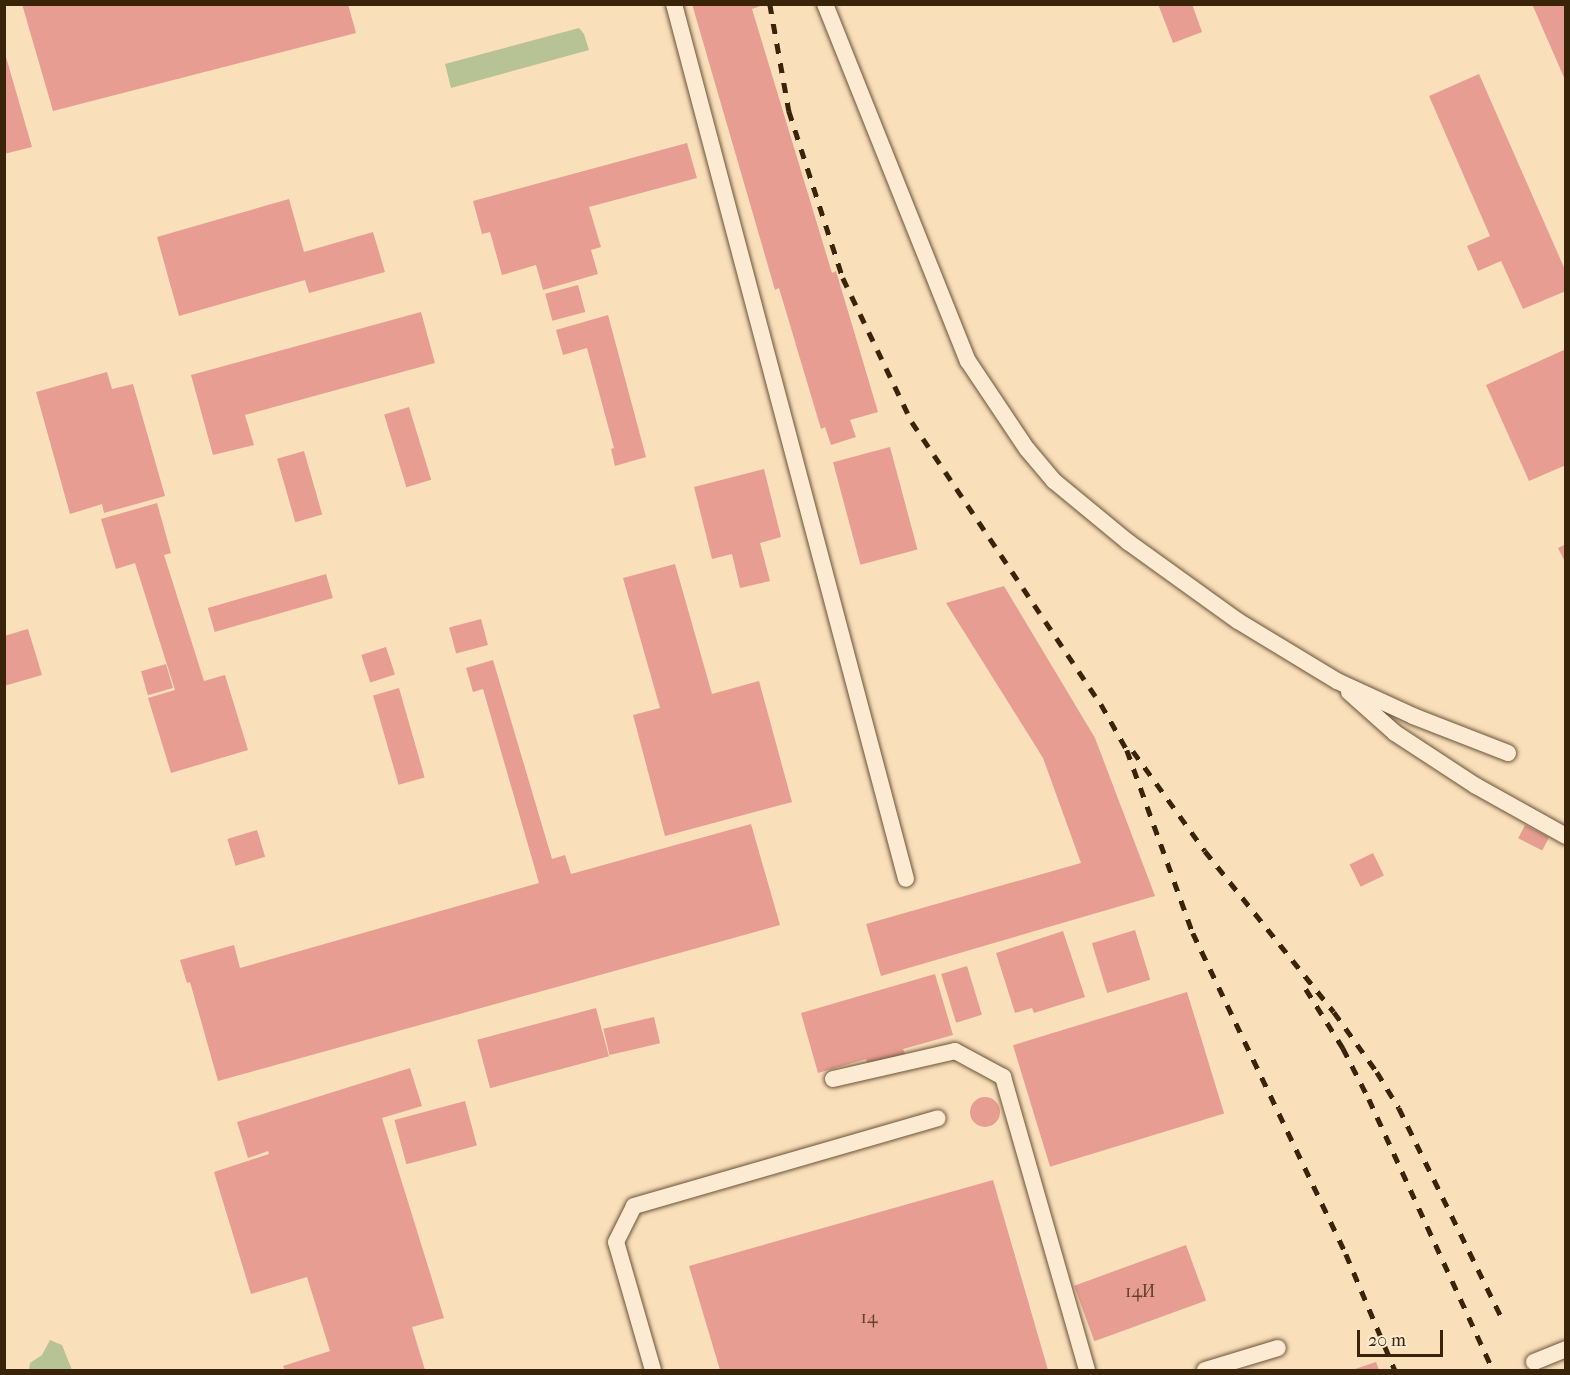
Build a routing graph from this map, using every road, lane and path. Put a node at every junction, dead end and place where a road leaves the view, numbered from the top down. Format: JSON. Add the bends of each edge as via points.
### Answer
{"nodes":[{"id":1,"x":674,"y":4,"type":"edge"},
{"id":2,"x":825,"y":4,"type":"edge"},
{"id":3,"x":1337,"y":681,"type":"junction"},
{"id":4,"x":1508,"y":753,"type":"dead end"},
{"id":5,"x":1566,"y":836,"type":"edge"},
{"id":6,"x":906,"y":879,"type":"dead end"},
{"id":7,"x":833,"y":1079,"type":"dead end"},
{"id":8,"x":938,"y":1118,"type":"dead end"},
{"id":9,"x":1278,"y":1348,"type":"dead end"},
{"id":10,"x":1566,"y":1349,"type":"edge"},
{"id":11,"x":1534,"y":1362,"type":"dead end"},
{"id":12,"x":653,"y":1371,"type":"edge"},
{"id":13,"x":1087,"y":1371,"type":"edge"},
{"id":14,"x":1205,"y":1371,"type":"edge"}],
"edges":[{"from":1,"to":6,"type":"lane"},
{"from":2,"to":3,"type":"lane","via":[[968,361],[1027,449],[1054,481],[1128,542],[1238,621]]},
{"from":3,"to":4,"type":"lane"},
{"from":3,"to":5,"type":"lane","via":[[1395,733],[1476,786]]},
{"from":7,"to":13,"type":"lane","via":[[955,1052],[1003,1077]]},
{"from":8,"to":12,"type":"lane","via":[[634,1206],[616,1242]]},
{"from":9,"to":14,"type":"lane"},
{"from":10,"to":11,"type":"lane"}]}
